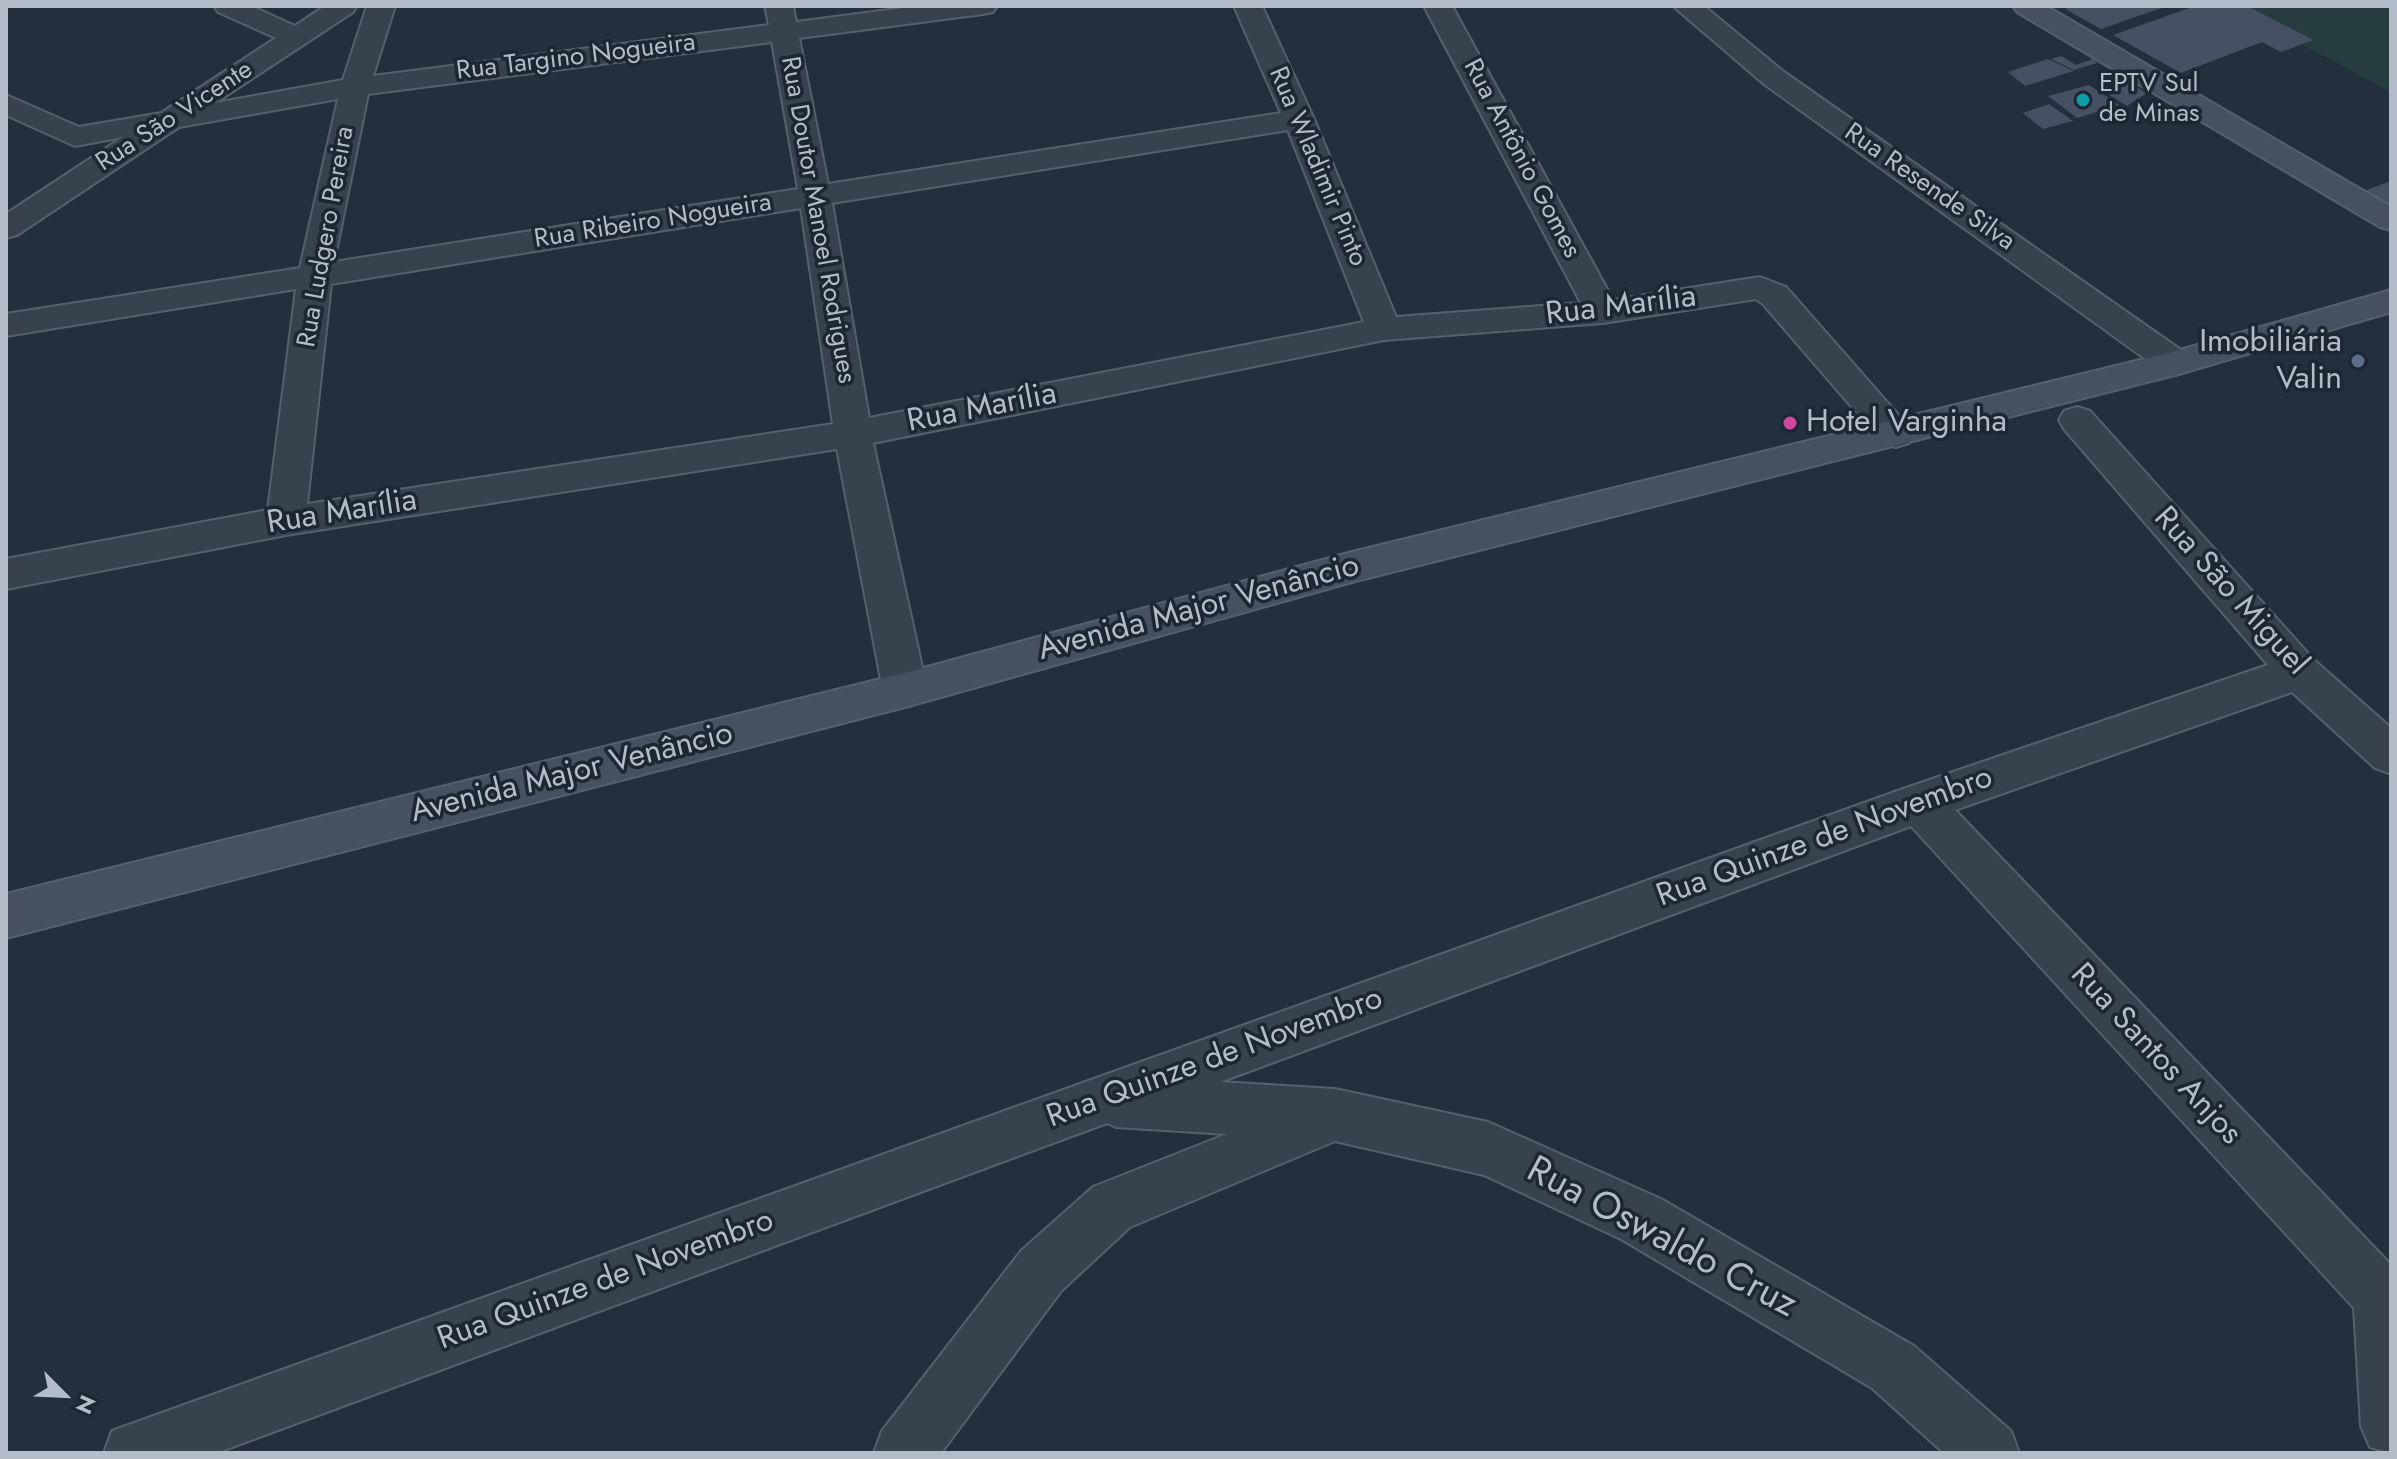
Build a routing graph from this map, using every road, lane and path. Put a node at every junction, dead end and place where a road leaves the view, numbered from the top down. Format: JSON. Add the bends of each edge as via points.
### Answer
{"nodes":[{"id":1,"x":228,"y":6,"type":"edge"},
{"id":2,"x":343,"y":6,"type":"edge"},
{"id":3,"x":381,"y":6,"type":"edge"},
{"id":4,"x":983,"y":6,"type":"edge"},
{"id":5,"x":1248,"y":6,"type":"edge"},
{"id":6,"x":1438,"y":6,"type":"edge"},
{"id":7,"x":1687,"y":6,"type":"edge"},
{"id":8,"x":2027,"y":6,"type":"edge"},
{"id":9,"x":782,"y":18,"type":"edge"},
{"id":10,"x":297,"y":37,"type":"junction"},
{"id":11,"x":355,"y":87,"type":"junction"},
{"id":12,"x":6,"y":104,"type":"edge"},
{"id":13,"x":1299,"y":119,"type":"junction"},
{"id":14,"x":169,"y":120,"type":"junction"},
{"id":15,"x":815,"y":197,"type":"junction"},
{"id":16,"x":2391,"y":220,"type":"edge"},
{"id":17,"x":6,"y":228,"type":"edge"},
{"id":18,"x":315,"y":274,"type":"junction"},
{"id":19,"x":2391,"y":301,"type":"edge"},
{"id":20,"x":1603,"y":312,"type":"junction"},
{"id":21,"x":6,"y":325,"type":"edge"},
{"id":22,"x":1384,"y":329,"type":"junction"},
{"id":23,"x":2175,"y":363,"type":"junction"},
{"id":24,"x":2077,"y":420,"type":"dead end"},
{"id":25,"x":853,"y":434,"type":"junction"},
{"id":26,"x":1896,"y":434,"type":"junction"},
{"id":27,"x":286,"y":521,"type":"junction"},
{"id":28,"x":6,"y":574,"type":"edge"},
{"id":29,"x":2299,"y":672,"type":"junction"},
{"id":30,"x":905,"y":690,"type":"junction"},
{"id":31,"x":2391,"y":755,"type":"edge"},
{"id":32,"x":1919,"y":803,"type":"junction"},
{"id":33,"x":6,"y":916,"type":"edge"},
{"id":34,"x":1101,"y":1100,"type":"junction"},
{"id":35,"x":1335,"y":1115,"type":"junction"},
{"id":36,"x":2386,"y":1301,"type":"edge"},
{"id":37,"x":2391,"y":1426,"type":"edge"},
{"id":38,"x":134,"y":1453,"type":"edge"},
{"id":39,"x":904,"y":1453,"type":"edge"},
{"id":40,"x":1989,"y":1453,"type":"edge"}],
"edges":[{"from":1,"to":10,"type":"street"},
{"from":2,"to":10,"type":"street","name":"Rua São Vicente"},
{"from":3,"to":11,"type":"street","name":"Rua Ludgero Pereira"},
{"from":4,"to":9,"type":"street","name":"Rua Targino Nogueira"},
{"from":5,"to":13,"type":"street","name":"Rua Wladimir Pinto"},
{"from":6,"to":20,"type":"street","name":"Rua Antônio Gomes"},
{"from":7,"to":23,"type":"street","name":"Rua Resende Silva","via":[[1774,78]]},
{"from":8,"to":16,"type":"main road"},
{"from":9,"to":11,"type":"street","name":"Rua Targino Nogueira"},
{"from":9,"to":15,"type":"street","name":"Rua Doutor Manoel Rodrigues"},
{"from":10,"to":14,"type":"street","name":"Rua São Vicente"},
{"from":11,"to":14,"type":"street","name":"Rua Targino Nogueira"},
{"from":11,"to":18,"type":"street","name":"Rua Ludgero Pereira"},
{"from":12,"to":14,"type":"street","name":"Rua Targino Nogueira","via":[[75,137]]},
{"from":13,"to":15,"type":"street","name":"Rua Ribeiro Nogueira"},
{"from":13,"to":22,"type":"street","name":"Rua Wladimir Pinto"},
{"from":14,"to":17,"type":"street","name":"Rua São Vicente"},
{"from":15,"to":18,"type":"street","name":"Rua Ribeiro Nogueira"},
{"from":15,"to":25,"type":"street","name":"Rua Doutor Manoel Rodrigues"},
{"from":18,"to":21,"type":"street","name":"Rua Ribeiro Nogueira"},
{"from":18,"to":27,"type":"street","name":"Rua Ludgero Pereira"},
{"from":19,"to":23,"type":"main road","name":"Avenida Major Venâncio"},
{"from":20,"to":22,"type":"street","name":"Rua Marília"},
{"from":20,"to":26,"type":"street","name":"Rua Marília","via":[[1767,290]]},
{"from":22,"to":25,"type":"street","name":"Rua Marília"},
{"from":23,"to":26,"type":"main road","name":"Avenida Major Venâncio"},
{"from":24,"to":29,"type":"street","name":"Rua São Miguel"},
{"from":25,"to":27,"type":"street","name":"Rua Marília"},
{"from":25,"to":30,"type":"street","name":"Rua Doutor Manoel Rodrigues"},
{"from":26,"to":30,"type":"main road","name":"Avenida Major Venâncio","via":[[1352,567]]},
{"from":27,"to":28,"type":"street","name":"Rua Marília"},
{"from":29,"to":31,"type":"street","name":"Rua São Miguel"},
{"from":29,"to":32,"type":"street","name":"Rua Quinze de Novembro"},
{"from":30,"to":33,"type":"main road","name":"Avenida Major Venâncio"},
{"from":32,"to":34,"type":"street","name":"Rua Quinze de Novembro"},
{"from":32,"to":36,"type":"street","name":"Rua Santos Anjos"},
{"from":34,"to":35,"type":"street","name":"Rua Oswaldo Cruz"},
{"from":34,"to":38,"type":"street","name":"Rua Quinze de Novembro"},
{"from":35,"to":39,"type":"street","via":[[1112,1206],[1041,1271]]},
{"from":35,"to":40,"type":"street","name":"Rua Oswaldo Cruz","via":[[1488,1149],[1641,1219],[1893,1367]]},
{"from":36,"to":37,"type":"street"}]}
